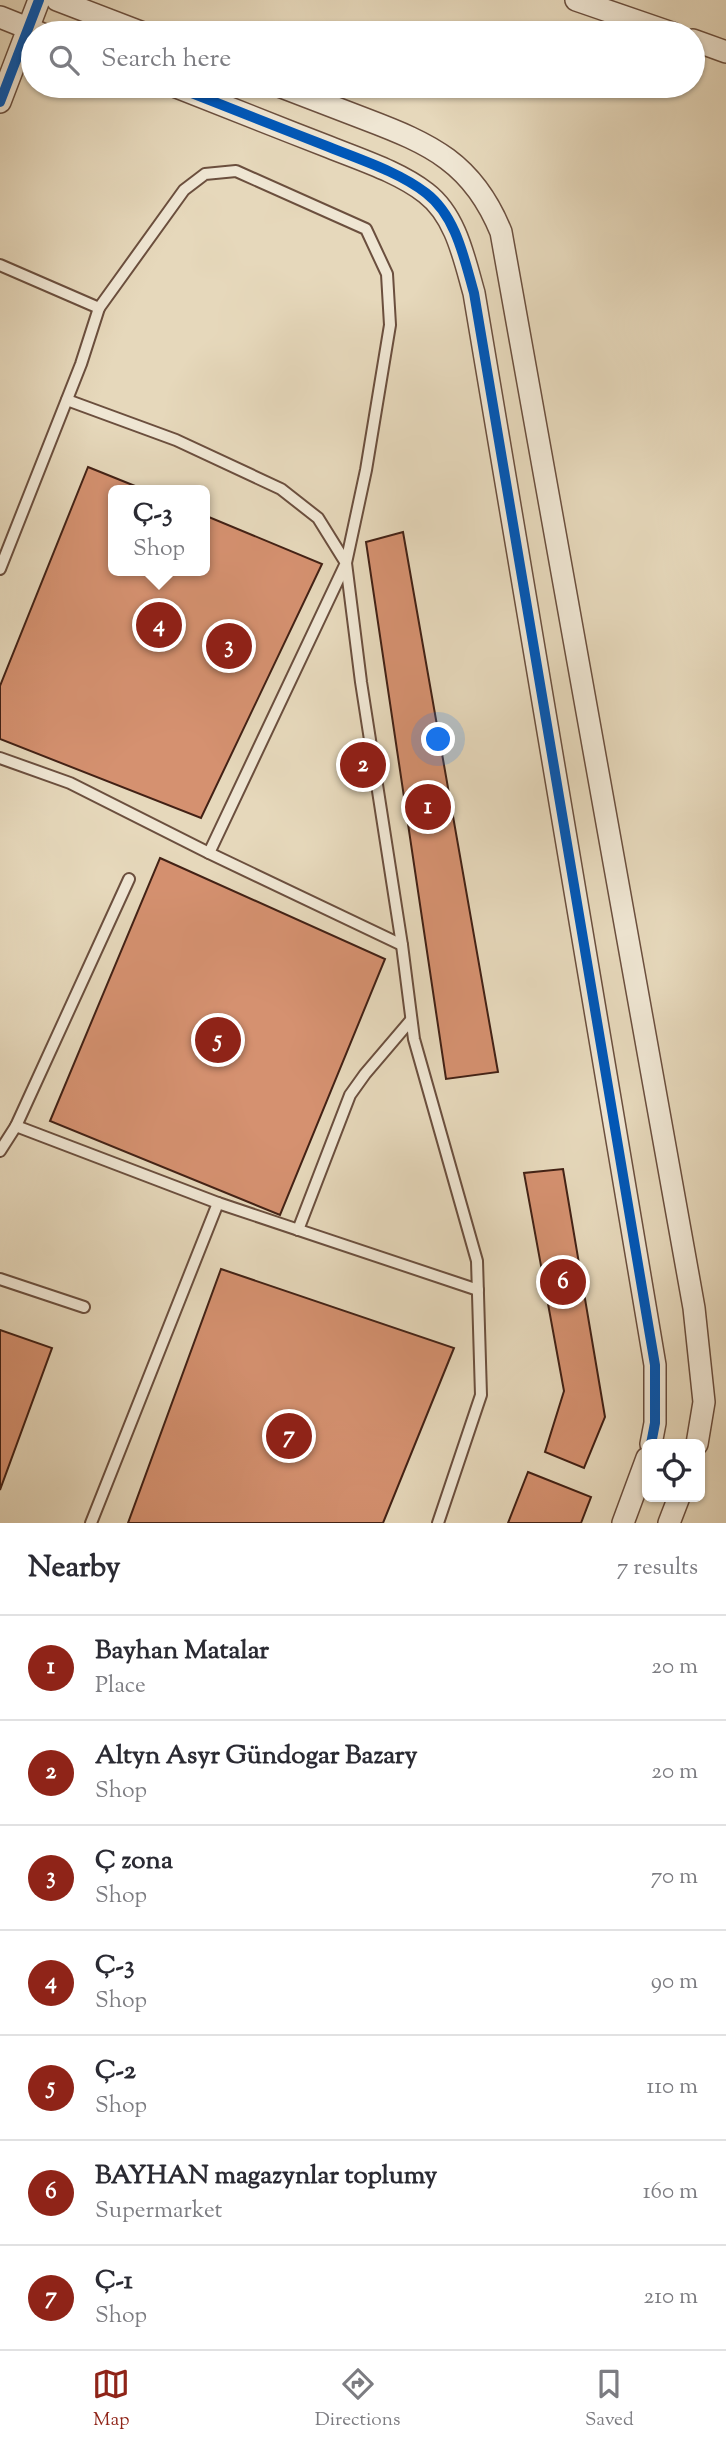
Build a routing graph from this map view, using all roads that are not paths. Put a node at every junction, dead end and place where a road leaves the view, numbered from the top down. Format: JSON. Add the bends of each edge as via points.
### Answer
{"nodes":[{"id":1,"x":39,"y":0,"type":"edge"},
{"id":2,"x":57,"y":0,"type":"edge"},
{"id":3,"x":576,"y":0,"type":"edge"},
{"id":4,"x":0,"y":17,"type":"edge"},
{"id":5,"x":36,"y":21,"type":"edge"},
{"id":6,"x":112,"y":21,"type":"edge"},
{"id":7,"x":637,"y":21,"type":"edge"},
{"id":8,"x":21,"y":25,"type":"edge"},
{"id":9,"x":705,"y":44,"type":"edge"},
{"id":10,"x":726,"y":52,"type":"edge"},
{"id":11,"x":21,"y":59,"type":"edge"},
{"id":12,"x":204,"y":98,"type":"edge"},
{"id":13,"x":310,"y":98,"type":"edge"},
{"id":14,"x":0,"y":102,"type":"edge"},
{"id":15,"x":0,"y":265,"type":"edge"},
{"id":16,"x":99,"y":308,"type":"junction"},
{"id":17,"x":67,"y":400,"type":"junction"},
{"id":18,"x":346,"y":563,"type":"junction"},
{"id":19,"x":0,"y":569,"type":"edge"},
{"id":20,"x":0,"y":758,"type":"edge"},
{"id":21,"x":209,"y":853,"type":"junction"},
{"id":22,"x":129,"y":879,"type":"dead end"},
{"id":23,"x":402,"y":945,"type":"junction"},
{"id":24,"x":411,"y":1020,"type":"junction"},
{"id":25,"x":16,"y":1126,"type":"junction"},
{"id":26,"x":0,"y":1151,"type":"edge"},
{"id":27,"x":218,"y":1203,"type":"junction"},
{"id":28,"x":298,"y":1230,"type":"junction"},
{"id":29,"x":0,"y":1279,"type":"edge"},
{"id":30,"x":478,"y":1290,"type":"junction"},
{"id":31,"x":84,"y":1307,"type":"dead end"},
{"id":32,"x":652,"y":1439,"type":"edge"},
{"id":33,"x":698,"y":1439,"type":"edge"},
{"id":34,"x":642,"y":1472,"type":"edge"},
{"id":35,"x":676,"y":1502,"type":"edge"},
{"id":36,"x":91,"y":1523,"type":"edge"},
{"id":37,"x":438,"y":1523,"type":"edge"},
{"id":38,"x":623,"y":1523,"type":"edge"},
{"id":39,"x":669,"y":1523,"type":"edge"}],
"edges":[{"from":1,"to":5,"type":"street"},
{"from":2,"to":6,"type":"street"},
{"from":3,"to":7,"type":"street"},
{"from":4,"to":8,"type":"street"},
{"from":9,"to":10,"type":"street"},
{"from":11,"to":14,"type":"street"},
{"from":12,"to":32,"type":"street","via":[[366,162],[427,193],[449,220],[461,245],[476,305],[655,1365]]},
{"from":13,"to":33,"type":"street","via":[[432,147],[470,178],[501,232],[694,1308],[704,1402]]},
{"from":15,"to":16,"type":"lane"},
{"from":16,"to":17,"type":"lane"},
{"from":16,"to":18,"type":"lane","via":[[184,190],[205,174],[236,171],[366,229],[387,275],[390,325]]},
{"from":17,"to":18,"type":"lane","via":[[176,440],[281,489],[318,518]]},
{"from":17,"to":19,"type":"lane"},
{"from":18,"to":21,"type":"lane"},
{"from":18,"to":23,"type":"lane"},
{"from":20,"to":21,"type":"lane","via":[[70,783]]},
{"from":21,"to":23,"type":"lane"},
{"from":22,"to":25,"type":"lane"},
{"from":23,"to":24,"type":"lane"},
{"from":24,"to":28,"type":"lane","via":[[350,1095]]},
{"from":24,"to":30,"type":"lane","via":[[477,1261]]},
{"from":25,"to":26,"type":"lane"},
{"from":25,"to":27,"type":"lane"},
{"from":27,"to":28,"type":"lane"},
{"from":27,"to":36,"type":"lane"},
{"from":28,"to":30,"type":"lane"},
{"from":29,"to":31,"type":"lane"},
{"from":30,"to":37,"type":"lane","via":[[481,1395]]},
{"from":34,"to":38,"type":"street"},
{"from":35,"to":39,"type":"street"}]}
